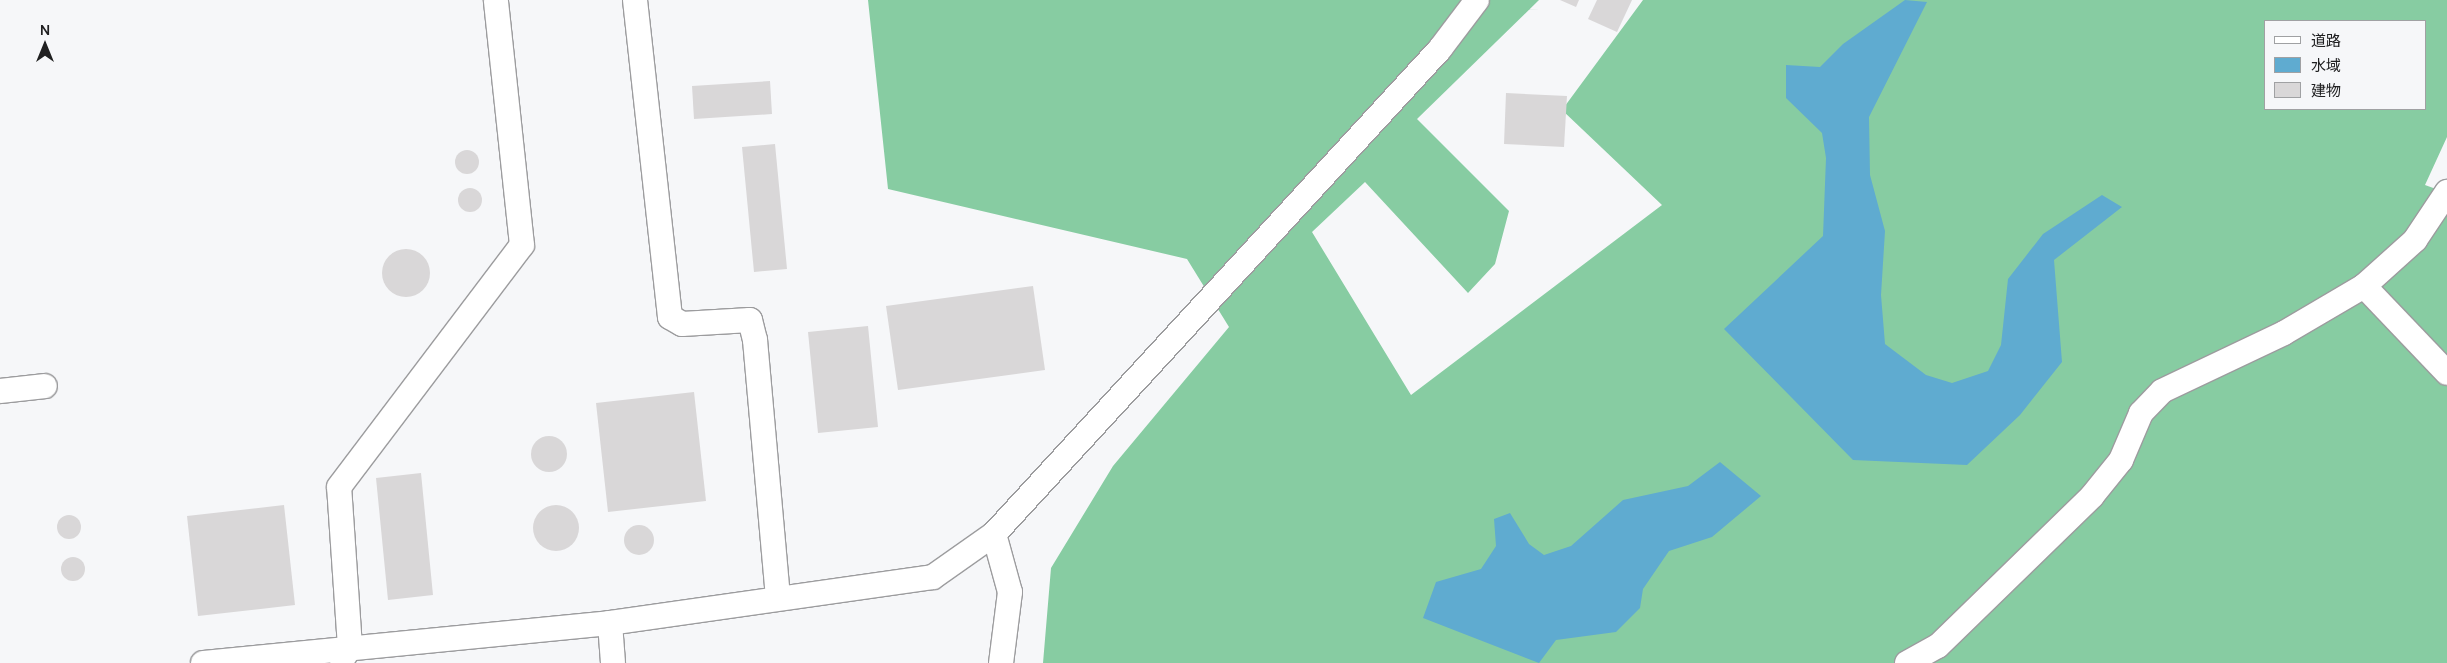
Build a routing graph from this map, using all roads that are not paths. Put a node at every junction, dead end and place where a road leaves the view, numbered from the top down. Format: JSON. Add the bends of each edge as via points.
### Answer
{"nodes":[{"id":1,"x":496,"y":0,"type":"edge"},
{"id":2,"x":635,"y":0,"type":"edge"},
{"id":3,"x":1477,"y":0,"type":"edge"},
{"id":4,"x":2447,"y":192,"type":"edge"},
{"id":5,"x":2364,"y":286,"type":"junction"},
{"id":6,"x":2447,"y":373,"type":"edge"},
{"id":7,"x":44,"y":386,"type":"dead end"},
{"id":8,"x":0,"y":391,"type":"edge"},
{"id":9,"x":994,"y":534,"type":"junction"},
{"id":10,"x":778,"y":597,"type":"junction"},
{"id":11,"x":610,"y":623,"type":"junction"},
{"id":12,"x":345,"y":655,"type":"edge"},
{"id":13,"x":203,"y":663,"type":"edge"},
{"id":14,"x":613,"y":663,"type":"edge"},
{"id":15,"x":1001,"y":663,"type":"edge"},
{"id":16,"x":1907,"y":663,"type":"edge"}],
"edges":[{"from":1,"to":12,"type":"street","via":[[522,245],[339,487]]},
{"from":2,"to":10,"type":"street","via":[[670,317],[682,324],[750,320],[755,340]]},
{"from":3,"to":9,"type":"street","via":[[1440,49]]},
{"from":4,"to":5,"type":"street","via":[[2415,240]]},
{"from":5,"to":6,"type":"street"},
{"from":5,"to":16,"type":"street","via":[[2284,333],[2162,391],[2141,413],[2121,460],[2092,496],[1938,646]]},
{"from":7,"to":8,"type":"street"},
{"from":9,"to":10,"type":"street","via":[[933,577]]},
{"from":9,"to":15,"type":"street","via":[[1010,592]]},
{"from":10,"to":11,"type":"street"},
{"from":11,"to":12,"type":"street"},
{"from":11,"to":14,"type":"street"},
{"from":12,"to":13,"type":"street"}]}
